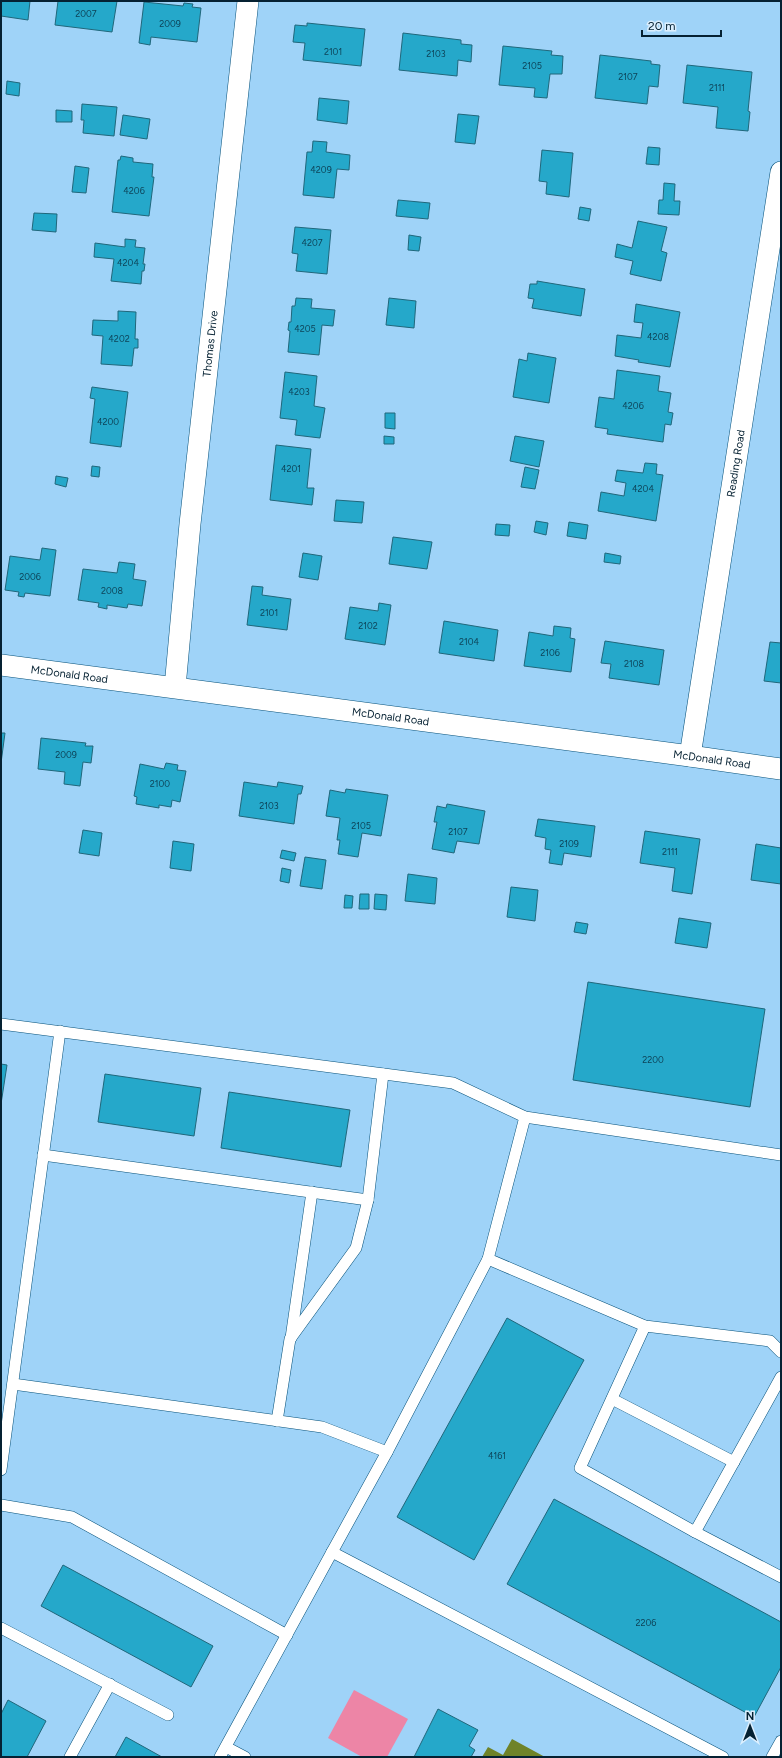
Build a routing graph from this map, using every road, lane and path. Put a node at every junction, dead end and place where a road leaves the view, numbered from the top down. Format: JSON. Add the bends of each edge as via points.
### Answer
{"nodes":[{"id":1,"x":248,"y":1,"type":"edge"},
{"id":2,"x":781,"y":172,"type":"edge"},
{"id":3,"x":1,"y":665,"type":"edge"},
{"id":4,"x":175,"y":687,"type":"junction"},
{"id":5,"x":690,"y":756,"type":"junction"},
{"id":6,"x":781,"y":769,"type":"edge"},
{"id":7,"x":1,"y":1024,"type":"edge"},
{"id":8,"x":60,"y":1031,"type":"junction"},
{"id":9,"x":383,"y":1074,"type":"junction"},
{"id":10,"x":524,"y":1117,"type":"junction"},
{"id":11,"x":43,"y":1155,"type":"junction"},
{"id":12,"x":781,"y":1155,"type":"edge"},
{"id":13,"x":312,"y":1192,"type":"junction"},
{"id":14,"x":368,"y":1200,"type":"junction"},
{"id":15,"x":488,"y":1258,"type":"junction"},
{"id":16,"x":645,"y":1326,"type":"junction"},
{"id":17,"x":290,"y":1339,"type":"junction"},
{"id":18,"x":781,"y":1352,"type":"edge"},
{"id":19,"x":781,"y":1377,"type":"edge"},
{"id":20,"x":13,"y":1384,"type":"junction"},
{"id":21,"x":612,"y":1399,"type":"junction"},
{"id":22,"x":277,"y":1421,"type":"junction"},
{"id":23,"x":387,"y":1452,"type":"junction"},
{"id":24,"x":734,"y":1462,"type":"junction"},
{"id":25,"x":1,"y":1470,"type":"edge"},
{"id":26,"x":1,"y":1506,"type":"edge"},
{"id":27,"x":696,"y":1532,"type":"junction"},
{"id":28,"x":332,"y":1552,"type":"junction"},
{"id":29,"x":781,"y":1577,"type":"edge"},
{"id":30,"x":1,"y":1628,"type":"edge"},
{"id":31,"x":287,"y":1635,"type":"junction"},
{"id":32,"x":110,"y":1684,"type":"junction"},
{"id":33,"x":168,"y":1715,"type":"dead end"},
{"id":34,"x":781,"y":1741,"type":"edge"},
{"id":35,"x":226,"y":1747,"type":"junction"},
{"id":36,"x":70,"y":1757,"type":"edge"},
{"id":37,"x":220,"y":1757,"type":"edge"},
{"id":38,"x":245,"y":1757,"type":"edge"},
{"id":39,"x":723,"y":1757,"type":"edge"},
{"id":40,"x":772,"y":1757,"type":"edge"}],
"edges":[{"from":1,"to":4,"type":"street","name":"Thomas Drive","via":[[191,516]]},
{"from":2,"to":5,"type":"street","name":"Reading Road"},
{"from":3,"to":4,"type":"street","name":"McDonald Road"},
{"from":4,"to":5,"type":"street","name":"McDonald Road"},
{"from":5,"to":6,"type":"street","name":"McDonald Road"},
{"from":7,"to":8,"type":"lane"},
{"from":8,"to":9,"type":"lane"},
{"from":8,"to":11,"type":"lane"},
{"from":9,"to":10,"type":"lane","via":[[453,1083]]},
{"from":9,"to":14,"type":"lane"},
{"from":10,"to":12,"type":"lane"},
{"from":10,"to":15,"type":"lane"},
{"from":11,"to":13,"type":"lane"},
{"from":11,"to":20,"type":"lane"},
{"from":13,"to":14,"type":"lane"},
{"from":13,"to":17,"type":"lane"},
{"from":14,"to":17,"type":"lane","via":[[356,1248]]},
{"from":15,"to":16,"type":"lane"},
{"from":15,"to":23,"type":"lane"},
{"from":16,"to":18,"type":"lane","via":[[770,1341]]},
{"from":16,"to":21,"type":"lane"},
{"from":17,"to":22,"type":"lane"},
{"from":19,"to":24,"type":"lane"},
{"from":20,"to":22,"type":"lane"},
{"from":20,"to":25,"type":"lane"},
{"from":21,"to":24,"type":"lane"},
{"from":21,"to":27,"type":"lane","via":[[580,1468]]},
{"from":22,"to":23,"type":"lane","via":[[322,1427]]},
{"from":23,"to":28,"type":"lane"},
{"from":24,"to":27,"type":"lane"},
{"from":26,"to":31,"type":"lane","via":[[72,1516]]},
{"from":27,"to":29,"type":"lane"},
{"from":28,"to":31,"type":"lane"},
{"from":28,"to":39,"type":"lane"},
{"from":30,"to":32,"type":"lane"},
{"from":31,"to":35,"type":"lane"},
{"from":32,"to":33,"type":"lane"},
{"from":32,"to":36,"type":"lane"},
{"from":34,"to":40,"type":"lane"},
{"from":35,"to":37,"type":"lane"},
{"from":35,"to":38,"type":"lane"}]}
